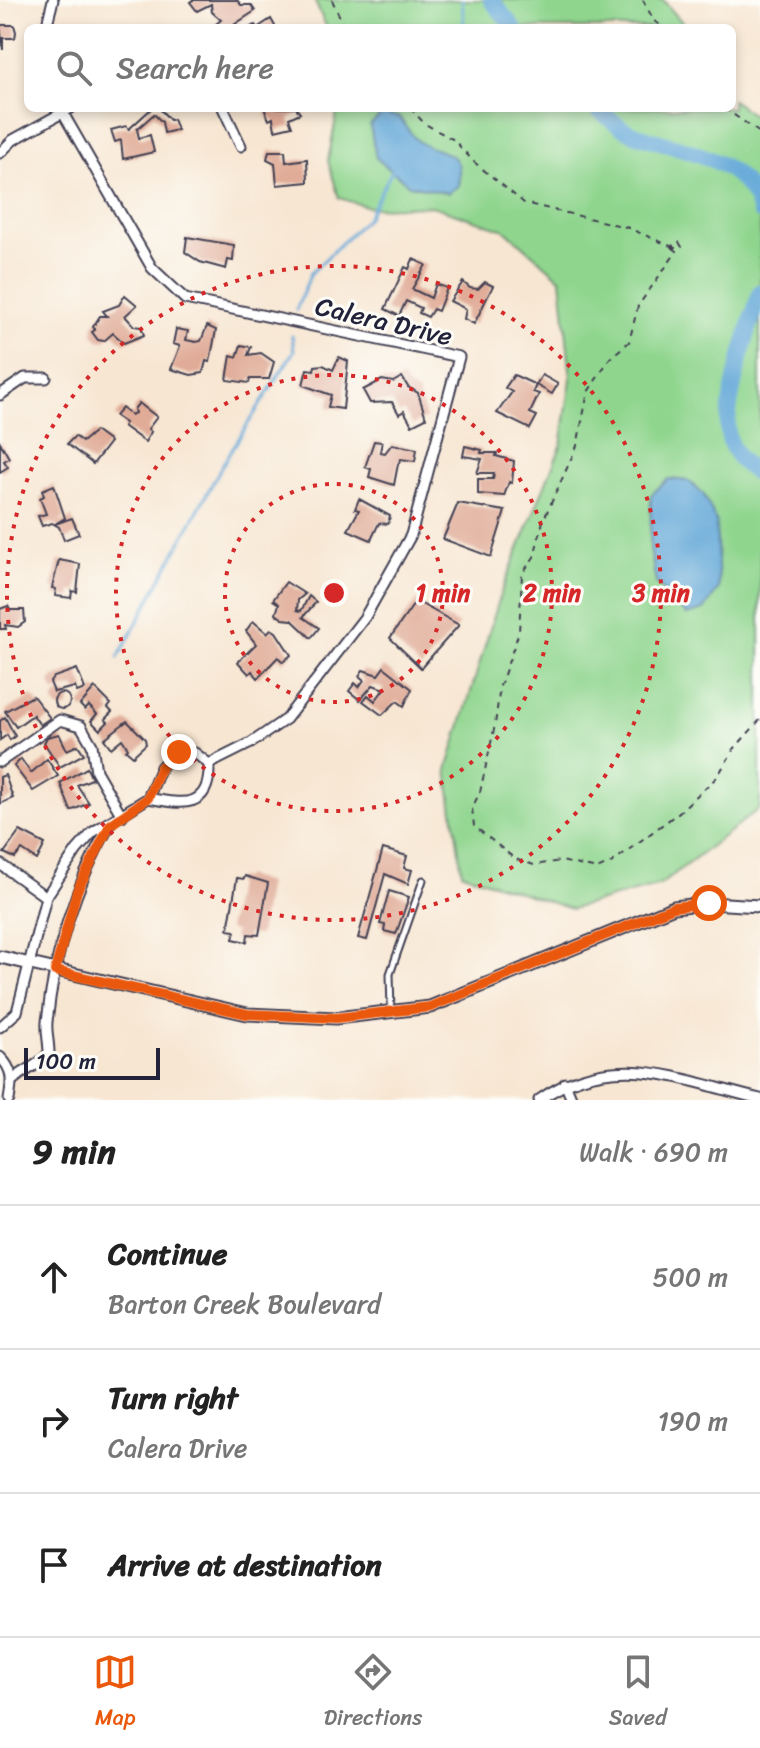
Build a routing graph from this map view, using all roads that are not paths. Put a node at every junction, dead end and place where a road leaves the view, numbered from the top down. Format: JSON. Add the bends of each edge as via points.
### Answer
{"nodes":[{"id":1,"x":53,"y":0,"type":"edge"},
{"id":2,"x":47,"y":24,"type":"edge"},
{"id":3,"x":60,"y":112,"type":"edge"},
{"id":4,"x":66,"y":112,"type":"edge"},
{"id":5,"x":225,"y":112,"type":"edge"},
{"id":6,"x":241,"y":146,"type":"dead end"},
{"id":7,"x":0,"y":153,"type":"edge"},
{"id":8,"x":46,"y":378,"type":"dead end"},
{"id":9,"x":0,"y":395,"type":"edge"},
{"id":10,"x":0,"y":762,"type":"edge"},
{"id":11,"x":209,"y":764,"type":"junction"},
{"id":12,"x":148,"y":798,"type":"junction"},
{"id":13,"x":122,"y":816,"type":"junction"},
{"id":14,"x":110,"y":825,"type":"junction"},
{"id":15,"x":0,"y":864,"type":"edge"},
{"id":16,"x":423,"y":880,"type":"dead end"},
{"id":17,"x":46,"y":897,"type":"junction"},
{"id":18,"x":760,"y":906,"type":"edge"},
{"id":19,"x":0,"y":957,"type":"edge"},
{"id":20,"x":27,"y":965,"type":"junction"},
{"id":21,"x":55,"y":971,"type":"junction"},
{"id":22,"x":391,"y":1012,"type":"junction"},
{"id":23,"x":0,"y":1027,"type":"edge"},
{"id":24,"x":0,"y":1057,"type":"edge"},
{"id":25,"x":13,"y":1080,"type":"junction"},
{"id":26,"x":565,"y":1083,"type":"junction"},
{"id":27,"x":760,"y":1099,"type":"edge"},
{"id":28,"x":9,"y":1100,"type":"edge"},
{"id":29,"x":539,"y":1100,"type":"edge"},
{"id":30,"x":572,"y":1100,"type":"edge"}],
"edges":[{"from":1,"to":2,"type":"street"},
{"from":3,"to":7,"type":"street"},
{"from":4,"to":11,"type":"street","name":"Calera Drive","via":[[152,268],[185,299],[459,357],[411,535],[365,617],[286,719]]},
{"from":5,"to":6,"type":"street"},
{"from":8,"to":9,"type":"street","via":[[25,378]]},
{"from":10,"to":13,"type":"street","via":[[60,720],[81,726],[92,745],[96,771]]},
{"from":11,"to":12,"type":"street","via":[[205,791],[195,800],[181,805]]},
{"from":11,"to":12,"type":"street","via":[[195,753],[170,757]]},
{"from":12,"to":13,"type":"street"},
{"from":13,"to":14,"type":"street"},
{"from":14,"to":17,"type":"street","via":[[93,832]]},
{"from":14,"to":21,"type":"street","via":[[77,891]]},
{"from":15,"to":17,"type":"street"},
{"from":16,"to":22,"type":"lane","via":[[390,974]]},
{"from":17,"to":20,"type":"street"},
{"from":18,"to":22,"type":"street","via":[[674,907],[430,1007]]},
{"from":19,"to":20,"type":"street"},
{"from":20,"to":21,"type":"street"},
{"from":20,"to":23,"type":"street","via":[[17,1012]]},
{"from":21,"to":22,"type":"street","via":[[261,1015],[336,1018]]},
{"from":21,"to":25,"type":"street","via":[[49,1053]]},
{"from":24,"to":25,"type":"street"},
{"from":25,"to":28,"type":"street"},
{"from":26,"to":27,"type":"street","via":[[589,1074],[634,1069]]},
{"from":26,"to":29,"type":"street"},
{"from":26,"to":30,"type":"street"}]}
